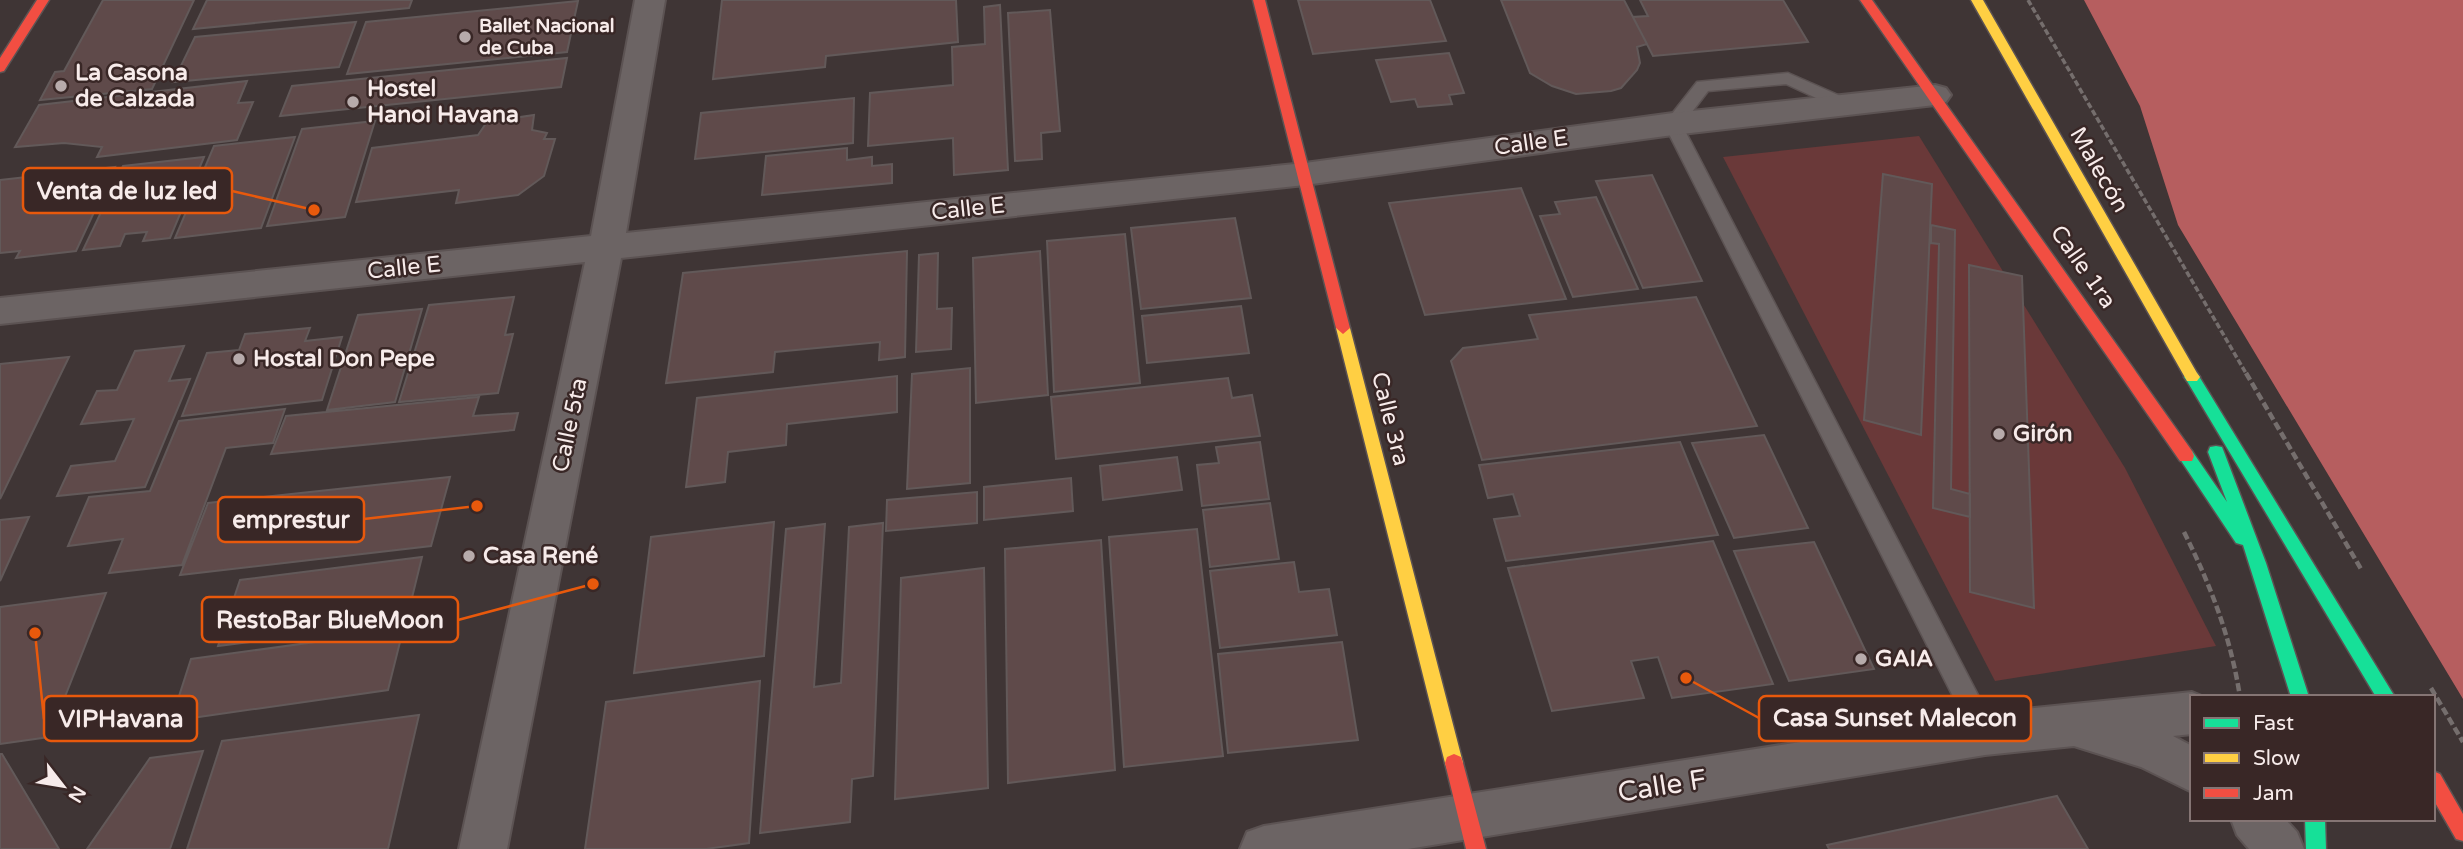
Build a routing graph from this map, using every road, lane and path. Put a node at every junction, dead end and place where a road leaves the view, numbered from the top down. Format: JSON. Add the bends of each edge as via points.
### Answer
{"nodes":[{"id":1,"x":43,"y":0,"type":"edge"},
{"id":2,"x":650,"y":0,"type":"edge"},
{"id":3,"x":1259,"y":0,"type":"edge"},
{"id":4,"x":1866,"y":0,"type":"edge"},
{"id":5,"x":1977,"y":0,"type":"edge"},
{"id":6,"x":2028,"y":0,"type":"edge"},
{"id":7,"x":0,"y":68,"type":"edge"},
{"id":8,"x":1935,"y":95,"type":"junction"},
{"id":9,"x":1672,"y":124,"type":"junction"},
{"id":10,"x":1305,"y":174,"type":"junction"},
{"id":11,"x":606,"y":247,"type":"junction"},
{"id":12,"x":0,"y":311,"type":"edge"},
{"id":13,"x":2182,"y":361,"type":"junction"},
{"id":14,"x":2258,"y":563,"type":"junction"},
{"id":15,"x":2368,"y":580,"type":"dead end"},
{"id":16,"x":2429,"y":684,"type":"dead end"},
{"id":17,"x":2299,"y":695,"type":"edge"},
{"id":18,"x":2385,"y":695,"type":"edge"},
{"id":19,"x":2190,"y":713,"type":"edge"},
{"id":20,"x":2061,"y":726,"type":"junction"},
{"id":21,"x":1985,"y":734,"type":"junction"},
{"id":22,"x":2463,"y":742,"type":"edge"},
{"id":23,"x":2190,"y":769,"type":"edge"},
{"id":24,"x":2435,"y":783,"type":"edge"},
{"id":25,"x":2256,"y":821,"type":"edge"},
{"id":26,"x":2315,"y":821,"type":"edge"},
{"id":27,"x":2463,"y":832,"type":"edge"},
{"id":28,"x":1472,"y":833,"type":"edge"},
{"id":29,"x":483,"y":849,"type":"edge"},
{"id":30,"x":1264,"y":849,"type":"edge"},
{"id":31,"x":2280,"y":849,"type":"edge"},
{"id":32,"x":2316,"y":849,"type":"edge"}],
"edges":[{"from":1,"to":7,"type":"main road"},
{"from":2,"to":11,"type":"street","name":"Calle 5ta"},
{"from":3,"to":10,"type":"main road","name":"Calle 3ra"},
{"from":4,"to":8,"type":"main road","name":"Calle 1ra"},
{"from":5,"to":13,"type":"main road","name":"Malecón"},
{"from":6,"to":15,"type":"path"},
{"from":8,"to":9,"type":"street","name":"Calle E"},
{"from":8,"to":14,"type":"main road","name":"Calle 1ra"},
{"from":9,"to":10,"type":"street","name":"Calle E"},
{"from":9,"to":21,"type":"lane"},
{"from":10,"to":11,"type":"street","name":"Calle E"},
{"from":10,"to":28,"type":"main road","name":"Calle 3ra"},
{"from":11,"to":12,"type":"street","name":"Calle E"},
{"from":11,"to":29,"type":"street","name":"Calle 5ta"},
{"from":13,"to":14,"type":"main road","name":"Malecón"},
{"from":13,"to":18,"type":"main road","name":"Malecón"},
{"from":14,"to":17,"type":"main road","name":"Malecón"},
{"from":16,"to":22,"type":"path"},
{"from":19,"to":20,"type":"street","name":"Calle F"},
{"from":20,"to":21,"type":"street","name":"Calle F"},
{"from":20,"to":23,"type":"street","name":"Calle F","via":[[2151,748]]},
{"from":21,"to":28,"type":"street","name":"Calle F"},
{"from":24,"to":27,"type":"main road"},
{"from":25,"to":31,"type":"street"},
{"from":26,"to":32,"type":"main road"},
{"from":28,"to":30,"type":"street","name":"Calle F"}]}
